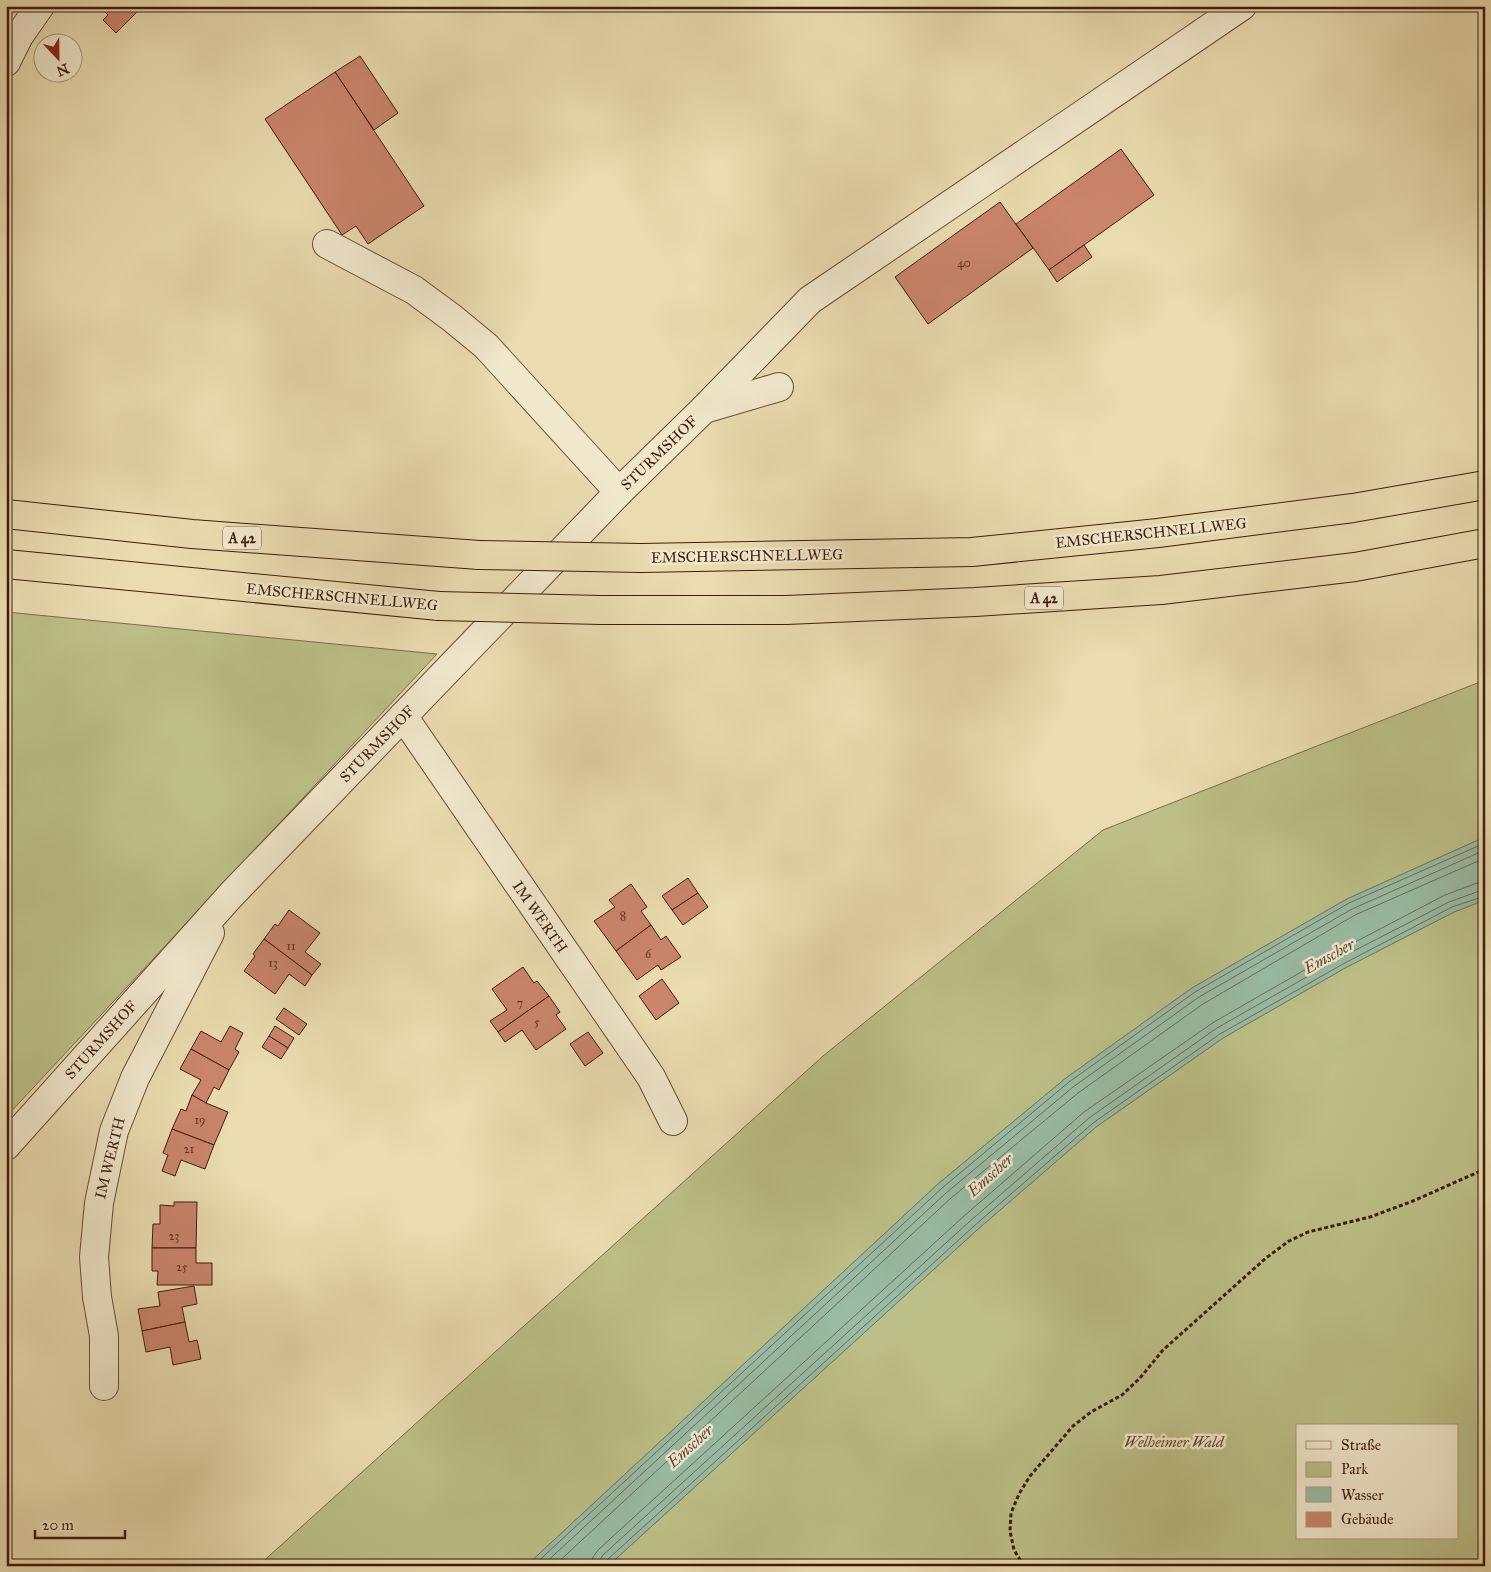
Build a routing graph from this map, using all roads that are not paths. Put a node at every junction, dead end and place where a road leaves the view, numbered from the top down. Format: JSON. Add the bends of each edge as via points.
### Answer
{"nodes":[{"id":1,"x":40,"y":6,"type":"edge"},
{"id":2,"x":1242,"y":6,"type":"edge"},
{"id":3,"x":6,"y":62,"type":"edge"},
{"id":4,"x":327,"y":244,"type":"dead end"},
{"id":5,"x":780,"y":387,"type":"dead end"},
{"id":6,"x":704,"y":409,"type":"junction"},
{"id":7,"x":1485,"y":485,"type":"edge"},
{"id":8,"x":618,"y":492,"type":"junction"},
{"id":9,"x":6,"y":514,"type":"edge"},
{"id":10,"x":1485,"y":543,"type":"edge"},
{"id":11,"x":6,"y":564,"type":"edge"},
{"id":12,"x":403,"y":716,"type":"junction"},
{"id":13,"x":230,"y":895,"type":"junction"},
{"id":14,"x":673,"y":1121,"type":"dead end"},
{"id":15,"x":6,"y":1146,"type":"edge"},
{"id":16,"x":104,"y":1386,"type":"dead end"}],
"edges":[{"from":1,"to":3,"type":"street"},
{"from":2,"to":6,"type":"street","via":[[810,300]]},
{"from":4,"to":8,"type":"street","via":[[414,290],[479,340]]},
{"from":5,"to":6,"type":"street","name":"STURMSHOF"},
{"from":6,"to":8,"type":"street","name":"STURMSHOF"},
{"from":7,"to":9,"type":"highway","name":"EMSCHERSCHNELLWEG","number":"A 42","bridge":true,"via":[[1354,508],[972,552],[640,558],[479,555],[192,534]]},
{"from":8,"to":12,"type":"street","name":"STURMSHOF"},
{"from":10,"to":11,"type":"highway","name":"EMSCHERSCHNELLWEG","number":"A 42","bridge":true,"via":[[1355,567],[1161,590],[786,610],[439,606]]},
{"from":12,"to":13,"type":"street","name":"STURMSHOF"},
{"from":12,"to":14,"type":"street","name":"IM WERTH","via":[[650,1077]]},
{"from":13,"to":15,"type":"street","name":"STURMSHOF"},
{"from":13,"to":16,"type":"street","name":"IM WERTH","via":[[135,1078],[114,1131],[99,1203],[94,1257],[104,1336]]}]}
